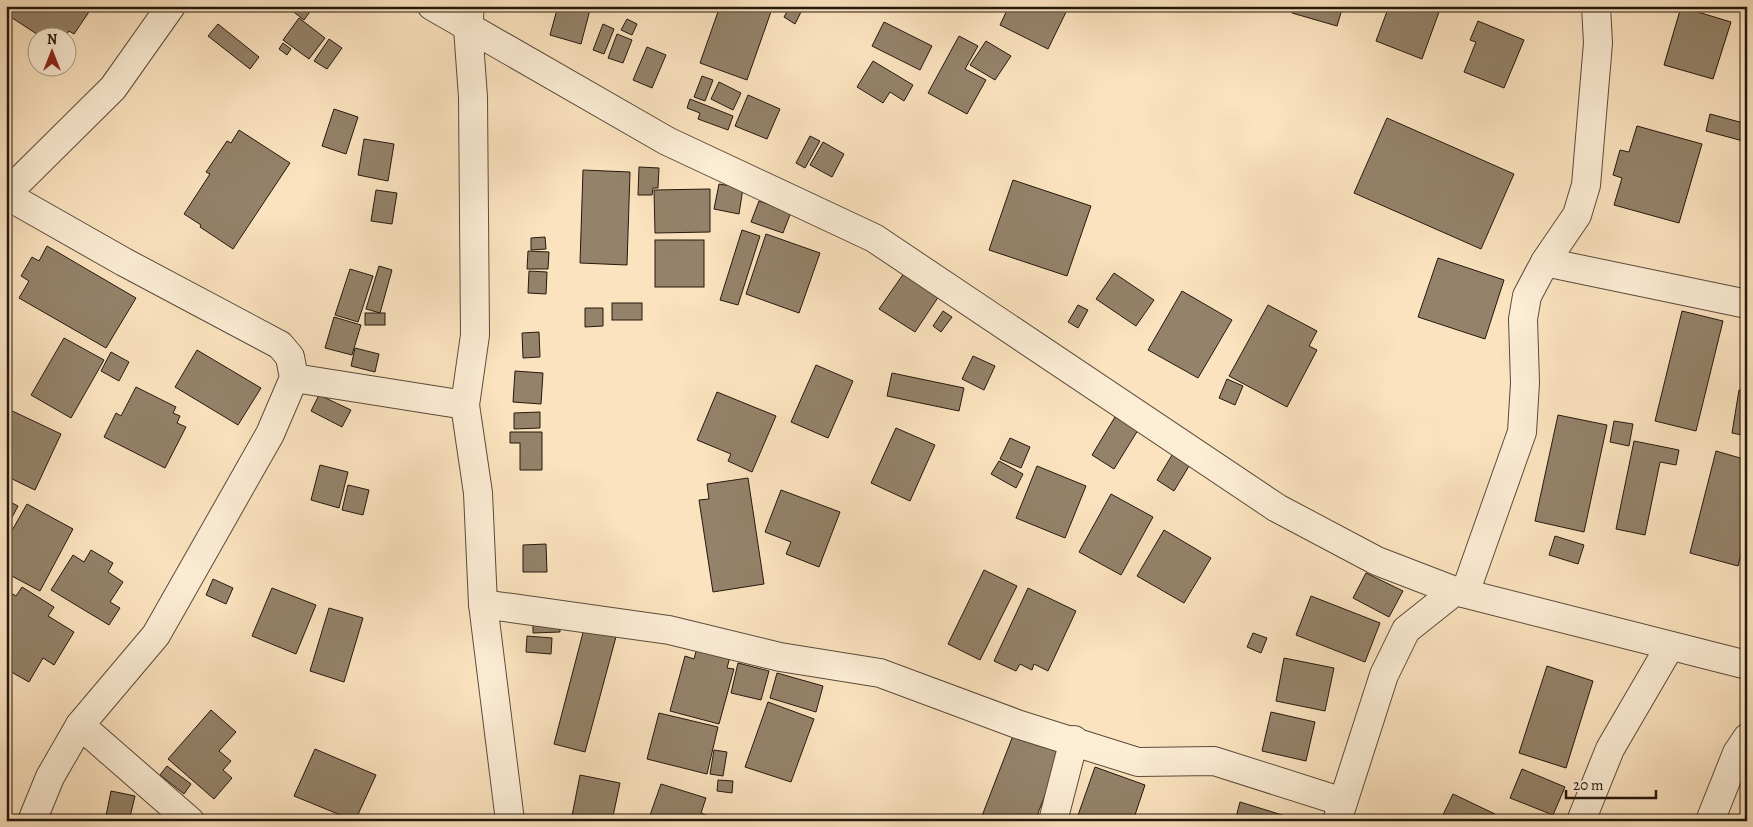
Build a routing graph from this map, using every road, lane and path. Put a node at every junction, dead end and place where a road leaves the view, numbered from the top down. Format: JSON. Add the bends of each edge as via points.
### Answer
{"nodes":[{"id":1,"x":172,"y":6,"type":"edge"},
{"id":2,"x":432,"y":6,"type":"edge"},
{"id":3,"x":1596,"y":6,"type":"edge"},
{"id":4,"x":469,"y":17,"type":"edge"},
{"id":5,"x":6,"y":194,"type":"edge"},
{"id":6,"x":1545,"y":262,"type":"junction"},
{"id":7,"x":1747,"y":304,"type":"edge"},
{"id":8,"x":294,"y":378,"type":"junction"},
{"id":9,"x":465,"y":405,"type":"junction"},
{"id":10,"x":1460,"y":592,"type":"junction"},
{"id":11,"x":483,"y":604,"type":"junction"},
{"id":12,"x":1670,"y":646,"type":"junction"},
{"id":13,"x":1747,"y":666,"type":"edge"},
{"id":14,"x":80,"y":725,"type":"junction"},
{"id":15,"x":1747,"y":738,"type":"edge"},
{"id":16,"x":1074,"y":740,"type":"junction"},
{"id":17,"x":1340,"y":811,"type":"edge"},
{"id":18,"x":32,"y":821,"type":"edge"},
{"id":19,"x":190,"y":821,"type":"edge"},
{"id":20,"x":510,"y":821,"type":"edge"},
{"id":21,"x":1053,"y":821,"type":"edge"},
{"id":22,"x":1581,"y":821,"type":"edge"},
{"id":23,"x":1710,"y":821,"type":"edge"}],
"edges":[{"from":1,"to":5,"type":"street","via":[[113,88]]},
{"from":2,"to":4,"type":"street"},
{"from":3,"to":6,"type":"street","via":[[1598,42],[1586,185],[1576,215]]},
{"from":4,"to":9,"type":"street","via":[[475,335]]},
{"from":4,"to":10,"type":"street","via":[[667,141],[874,238],[1277,508],[1377,561]]},
{"from":5,"to":8,"type":"street","via":[[124,262],[280,345],[290,357]]},
{"from":6,"to":7,"type":"street"},
{"from":6,"to":10,"type":"street","via":[[1527,296],[1522,432]]},
{"from":8,"to":9,"type":"street"},
{"from":8,"to":14,"type":"street","via":[[270,434],[156,635]]},
{"from":9,"to":11,"type":"street","via":[[478,493]]},
{"from":10,"to":12,"type":"street"},
{"from":10,"to":17,"type":"street","via":[[1406,630],[1384,675]]},
{"from":11,"to":16,"type":"street","via":[[669,630],[780,657],[880,673],[1017,724]]},
{"from":11,"to":20,"type":"street"},
{"from":12,"to":13,"type":"street"},
{"from":12,"to":22,"type":"street","via":[[1610,749]]},
{"from":14,"to":18,"type":"street","via":[[50,777]]},
{"from":14,"to":19,"type":"street"},
{"from":15,"to":23,"type":"street","via":[[1737,753]]},
{"from":16,"to":17,"type":"street","via":[[1138,762],[1214,761]]},
{"from":16,"to":21,"type":"street"}]}
